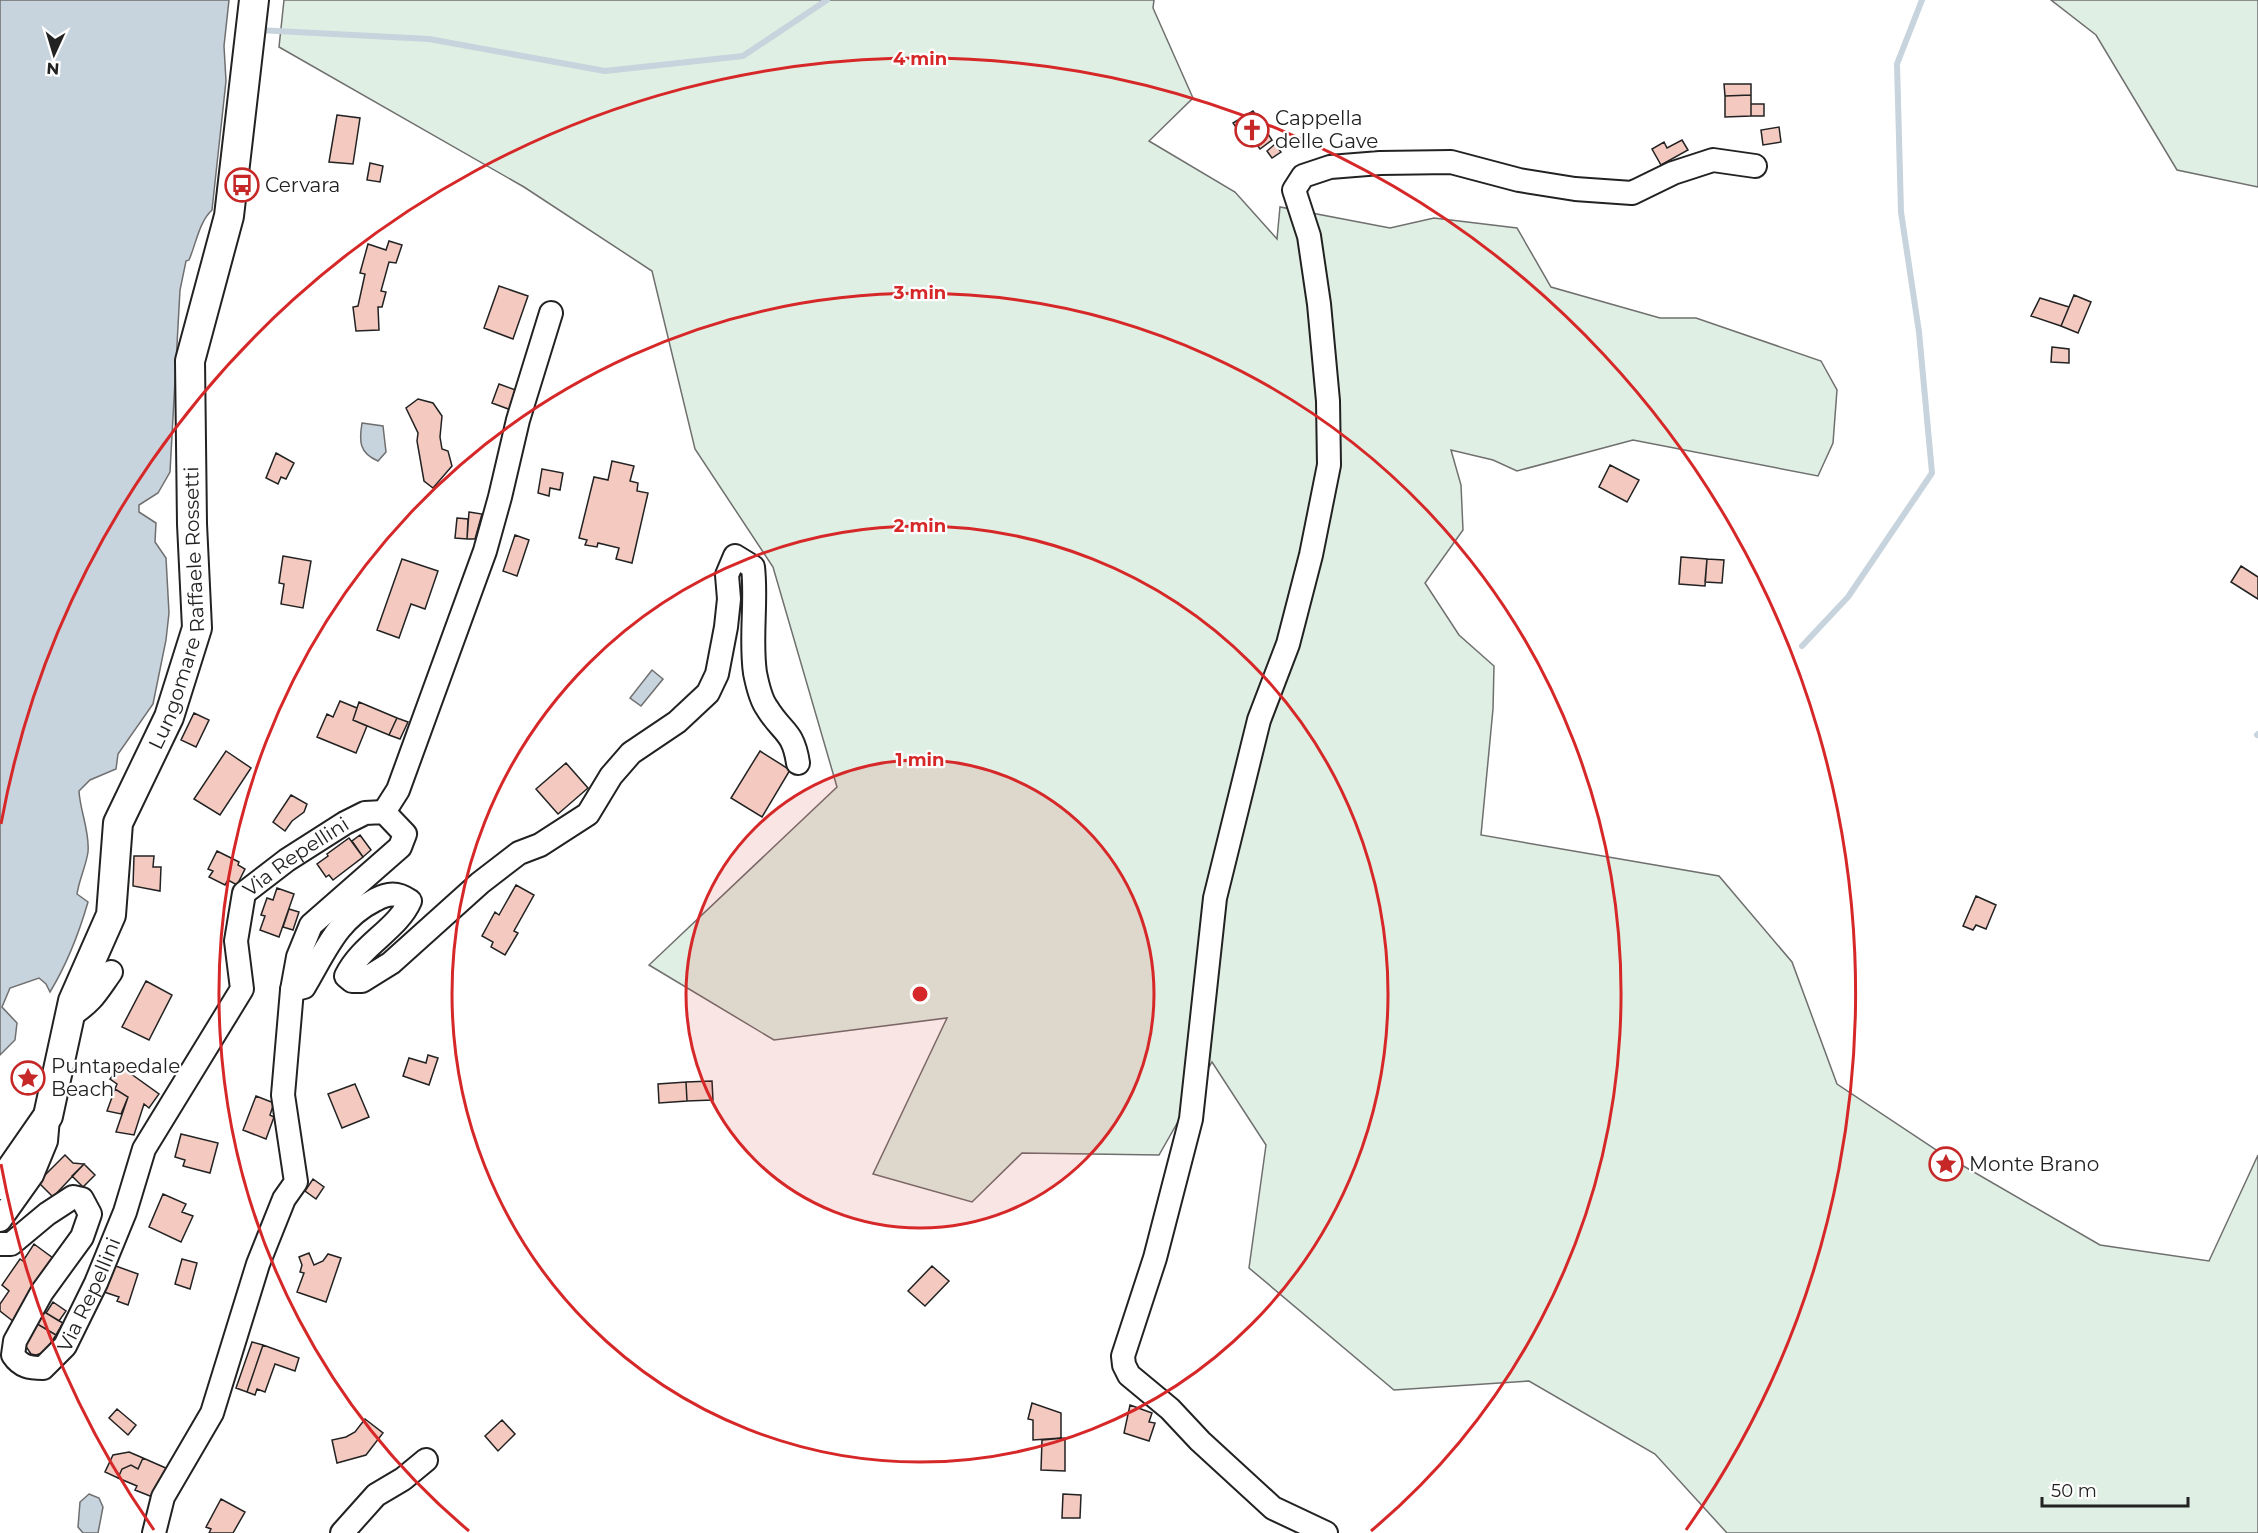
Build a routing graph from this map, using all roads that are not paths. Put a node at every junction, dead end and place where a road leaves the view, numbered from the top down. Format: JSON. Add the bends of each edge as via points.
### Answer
{"nodes":[{"id":1,"x":254,"y":0,"type":"edge"},
{"id":2,"x":1755,"y":166,"type":"dead end"},
{"id":3,"x":550,"y":313,"type":"dead end"},
{"id":4,"x":798,"y":763,"type":"dead end"},
{"id":5,"x":384,"y":812,"type":"junction"},
{"id":6,"x":111,"y":972,"type":"dead end"},
{"id":7,"x":292,"y":990,"type":"junction"},
{"id":8,"x":70,"y":1016,"type":"junction"},
{"id":9,"x":48,"y":1116,"type":"junction"},
{"id":10,"x":0,"y":1185,"type":"edge"},
{"id":11,"x":0,"y":1220,"type":"edge"},
{"id":12,"x":0,"y":1244,"type":"edge"},
{"id":13,"x":426,"y":1460,"type":"dead end"},
{"id":14,"x":154,"y":1533,"type":"edge"},
{"id":15,"x":342,"y":1533,"type":"edge"},
{"id":16,"x":1326,"y":1533,"type":"edge"}],
"edges":[{"from":1,"to":8,"type":"main road","name":"Lungomare Raffaele Rossetti","via":[[229,216],[190,361],[197,628],[169,717],[117,823],[111,915]]},
{"from":2,"to":16,"type":"street","via":[[1713,160],[1673,173],[1632,193],[1519,180],[1451,162],[1380,163],[1330,167],[1303,176],[1293,190],[1309,236],[1319,304],[1329,465],[1288,644],[1259,720],[1215,898],[1191,1119],[1124,1365],[1129,1375],[1170,1408],[1273,1508]]},
{"from":3,"to":5,"type":"street","via":[[469,598],[398,790]]},
{"from":4,"to":7,"type":"street","via":[[790,736],[766,707],[755,673],[753,567],[735,556],[727,575],[729,599],[724,639],[717,674],[708,693],[690,712],[631,753],[611,776],[588,814],[540,845],[519,853],[391,963],[362,981],[352,981],[346,976],[351,966],[405,912],[410,901],[402,895],[389,894],[357,910],[321,954],[304,987]]},
{"from":5,"to":7,"type":"street","via":[[405,834],[400,847],[311,925],[298,957]]},
{"from":5,"to":12,"type":"street","name":"Via Repellini","via":[[365,813],[345,824],[244,893],[236,940],[242,989],[144,1149],[125,1212],[96,1283],[65,1346],[43,1368],[29,1368],[17,1360],[15,1341],[42,1292],[82,1237],[90,1214],[82,1199],[73,1197],[11,1244]]},
{"from":6,"to":8,"type":"street","via":[[96,996]]},
{"from":7,"to":14,"type":"street","via":[[283,1095],[296,1182],[284,1199],[258,1264],[212,1413],[163,1497]]},
{"from":8,"to":9,"type":"main road","name":"Lungomare Raffaele Rossetti"},
{"from":9,"to":10,"type":"main road","name":"Lungomare Raffaele Rossetti"},
{"from":9,"to":11,"type":"street","via":[[46,1142],[32,1175]]},
{"from":13,"to":15,"type":"street","via":[[376,1495]]}]}
